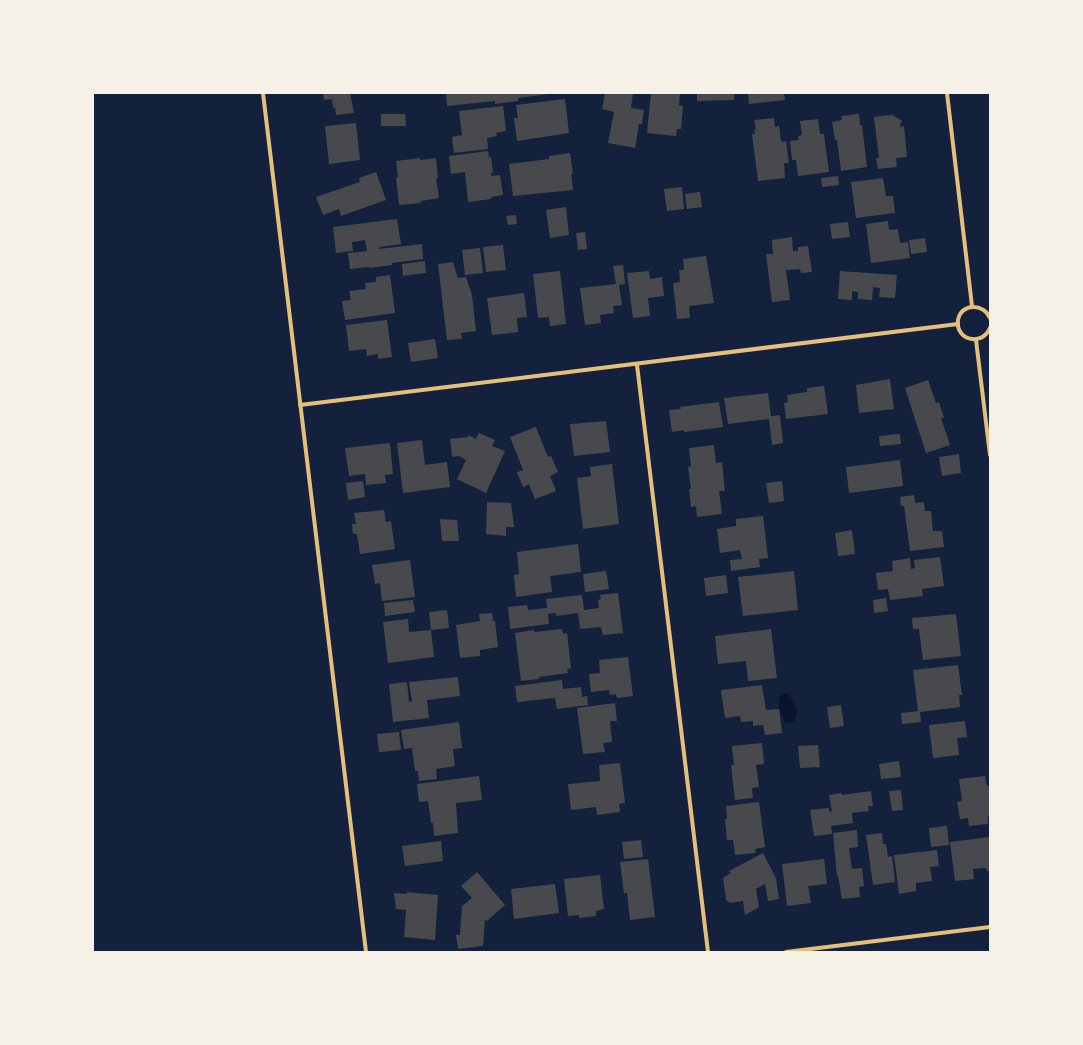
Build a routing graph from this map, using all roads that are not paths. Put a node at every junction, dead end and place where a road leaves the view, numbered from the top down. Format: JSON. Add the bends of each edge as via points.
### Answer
{"nodes":[{"id":1,"x":263,"y":93,"type":"edge"},
{"id":2,"x":947,"y":93,"type":"edge"},
{"id":3,"x":972,"y":306,"type":"junction"},
{"id":4,"x":990,"y":318,"type":"edge"},
{"id":5,"x":958,"y":324,"type":"junction"},
{"id":6,"x":990,"y":328,"type":"edge"},
{"id":7,"x":976,"y":340,"type":"junction"},
{"id":8,"x":637,"y":364,"type":"junction"},
{"id":9,"x":300,"y":405,"type":"junction"},
{"id":10,"x":990,"y":455,"type":"edge"},
{"id":11,"x":990,"y":927,"type":"edge"},
{"id":12,"x":366,"y":952,"type":"edge"},
{"id":13,"x":708,"y":952,"type":"edge"},
{"id":14,"x":786,"y":952,"type":"edge"}],
"edges":[{"from":1,"to":9,"type":"street"},
{"from":2,"to":3,"type":"street"},
{"from":3,"to":4,"type":"street","via":[[982,308]]},
{"from":3,"to":5,"type":"street","via":[[960,315]]},
{"from":5,"to":7,"type":"street","via":[[959,330],[966,337]]},
{"from":5,"to":8,"type":"street"},
{"from":6,"to":7,"type":"street","via":[[985,335]]},
{"from":7,"to":10,"type":"street"},
{"from":8,"to":9,"type":"street"},
{"from":8,"to":13,"type":"street"},
{"from":9,"to":12,"type":"street"},
{"from":11,"to":14,"type":"street"}]}
